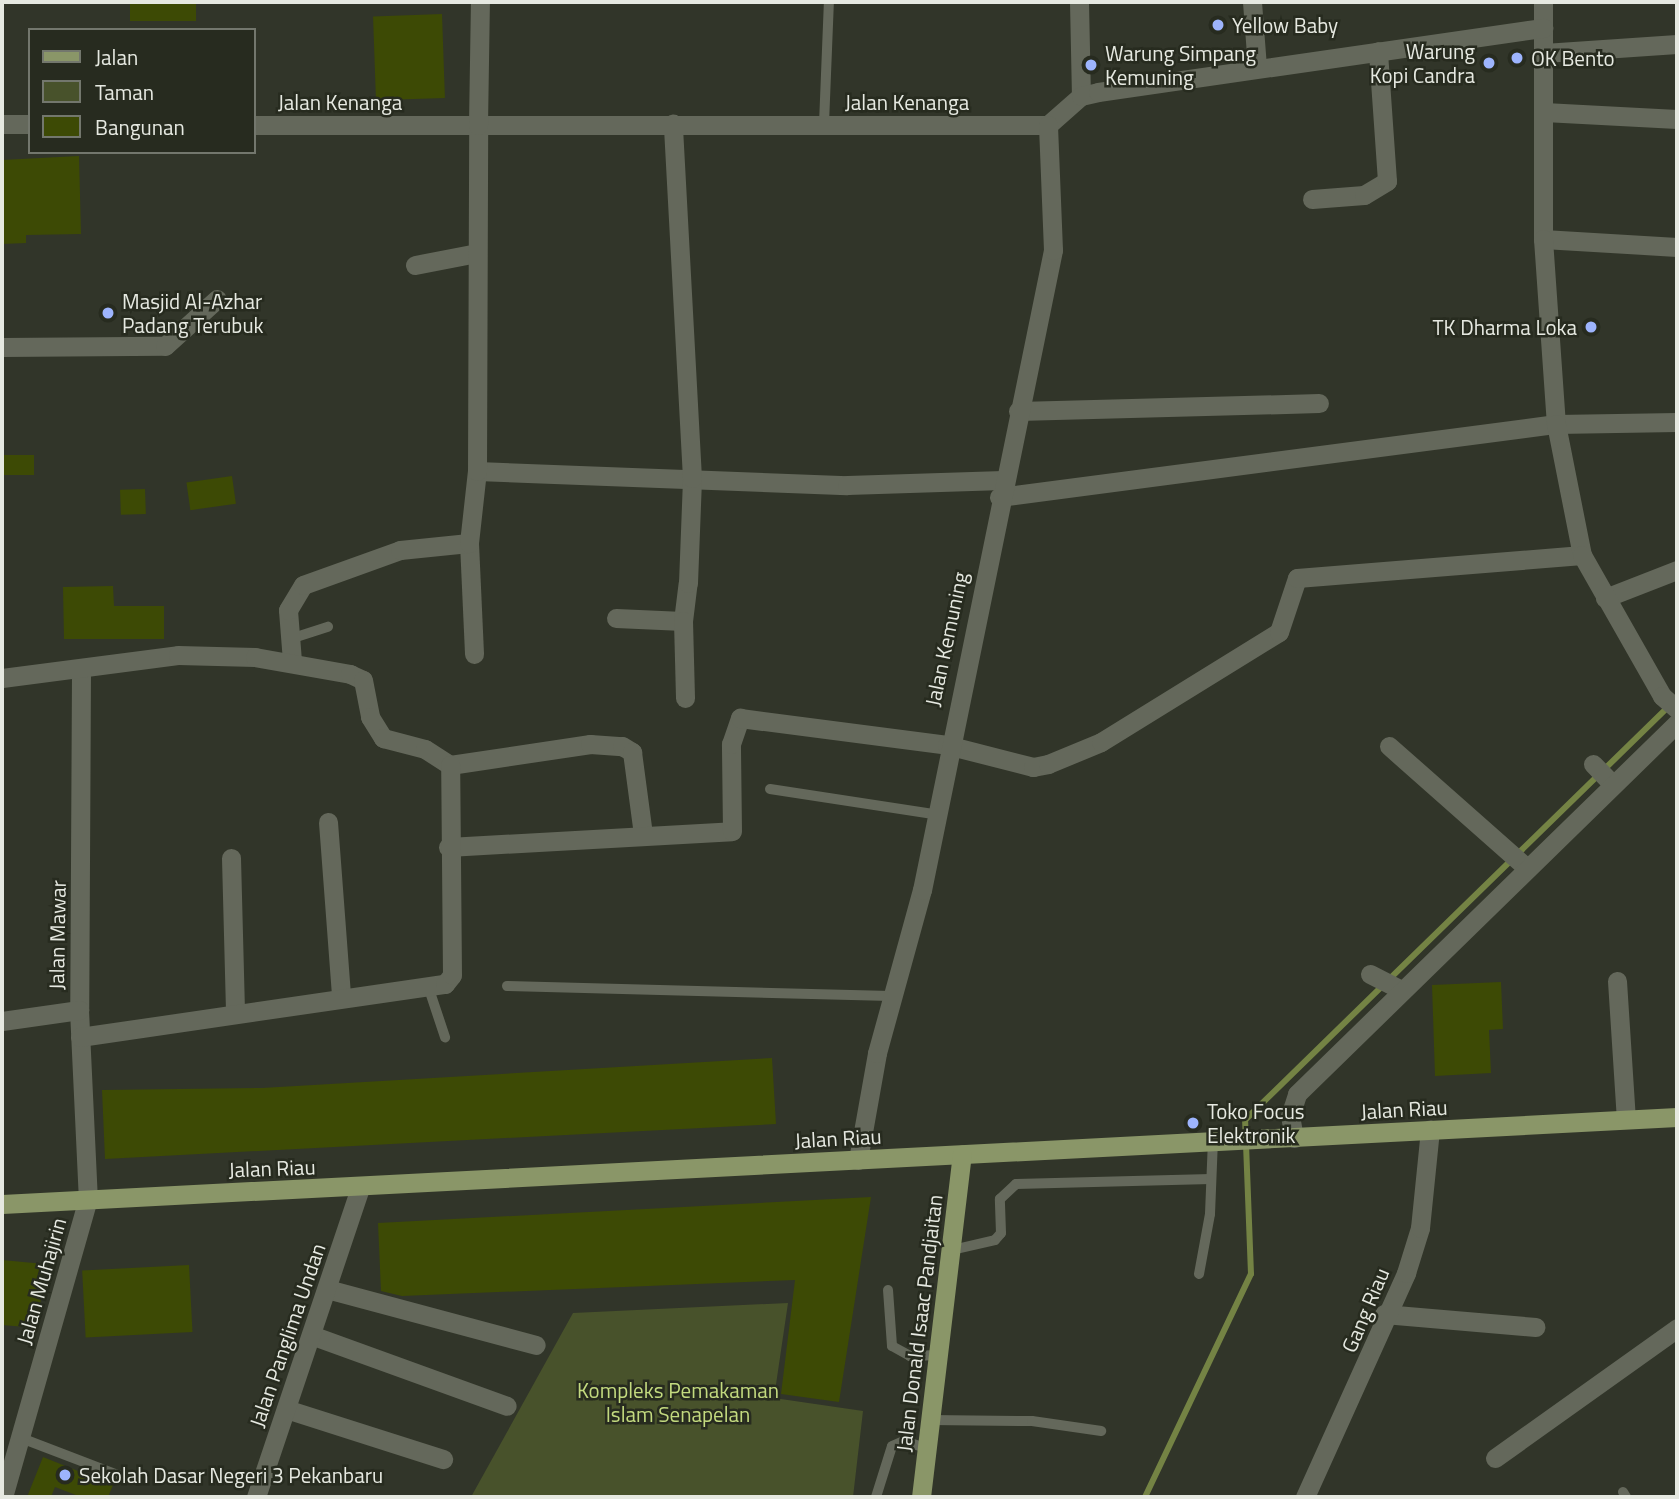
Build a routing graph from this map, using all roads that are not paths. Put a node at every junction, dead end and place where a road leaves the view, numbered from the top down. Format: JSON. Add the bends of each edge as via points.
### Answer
{"nodes":[{"id":1,"x":481,"y":2,"type":"edge"},
{"id":2,"x":829,"y":2,"type":"edge"},
{"id":3,"x":1079,"y":2,"type":"edge"},
{"id":4,"x":1252,"y":2,"type":"edge"},
{"id":5,"x":1543,"y":2,"type":"edge"},
{"id":6,"x":1543,"y":28,"type":"junction"},
{"id":7,"x":1677,"y":44,"type":"edge"},
{"id":8,"x":1378,"y":51,"type":"junction"},
{"id":9,"x":1544,"y":53,"type":"junction"},
{"id":10,"x":1257,"y":67,"type":"junction"},
{"id":11,"x":1081,"y":96,"type":"junction"},
{"id":12,"x":1544,"y":112,"type":"junction"},
{"id":13,"x":1677,"y":119,"type":"edge"},
{"id":14,"x":2,"y":124,"type":"edge"},
{"id":15,"x":28,"y":124,"type":"edge"},
{"id":16,"x":673,"y":124,"type":"junction"},
{"id":17,"x":824,"y":124,"type":"junction"},
{"id":18,"x":256,"y":125,"type":"edge"},
{"id":19,"x":478,"y":125,"type":"junction"},
{"id":20,"x":1048,"y":125,"type":"junction"},
{"id":21,"x":1312,"y":199,"type":"dead end"},
{"id":22,"x":1543,"y":239,"type":"junction"},
{"id":23,"x":1677,"y":247,"type":"edge"},
{"id":24,"x":477,"y":253,"type":"junction"},
{"id":25,"x":415,"y":265,"type":"dead end"},
{"id":26,"x":217,"y":299,"type":"dead end"},
{"id":27,"x":2,"y":347,"type":"edge"},
{"id":28,"x":1319,"y":403,"type":"dead end"},
{"id":29,"x":1018,"y":411,"type":"junction"},
{"id":30,"x":1677,"y":422,"type":"edge"},
{"id":31,"x":1556,"y":424,"type":"junction"},
{"id":32,"x":477,"y":471,"type":"junction"},
{"id":33,"x":692,"y":478,"type":"junction"},
{"id":34,"x":1001,"y":488,"type":"junction"},
{"id":35,"x":468,"y":543,"type":"junction"},
{"id":36,"x":1582,"y":555,"type":"junction"},
{"id":37,"x":1677,"y":570,"type":"edge"},
{"id":38,"x":1605,"y":598,"type":"junction"},
{"id":39,"x":616,"y":618,"type":"dead end"},
{"id":40,"x":683,"y":621,"type":"junction"},
{"id":41,"x":328,"y":627,"type":"dead end"},
{"id":42,"x":290,"y":639,"type":"junction"},
{"id":43,"x":474,"y":654,"type":"dead end"},
{"id":44,"x":292,"y":662,"type":"junction"},
{"id":45,"x":81,"y":672,"type":"junction"},
{"id":46,"x":2,"y":678,"type":"edge"},
{"id":47,"x":685,"y":698,"type":"dead end"},
{"id":48,"x":1673,"y":709,"type":"edge"},
{"id":49,"x":947,"y":745,"type":"junction"},
{"id":50,"x":1389,"y":746,"type":"dead end"},
{"id":51,"x":1593,"y":764,"type":"dead end"},
{"id":52,"x":450,"y":765,"type":"junction"},
{"id":53,"x":1610,"y":781,"type":"junction"},
{"id":54,"x":770,"y":789,"type":"dead end"},
{"id":55,"x":933,"y":814,"type":"junction"},
{"id":56,"x":328,"y":822,"type":"dead end"},
{"id":57,"x":643,"y":834,"type":"junction"},
{"id":58,"x":448,"y":847,"type":"junction"},
{"id":59,"x":231,"y":858,"type":"dead end"},
{"id":60,"x":1522,"y":863,"type":"junction"},
{"id":61,"x":1617,"y":981,"type":"dead end"},
{"id":62,"x":507,"y":986,"type":"dead end"},
{"id":63,"x":429,"y":989,"type":"junction"},
{"id":64,"x":341,"y":995,"type":"junction"},
{"id":65,"x":891,"y":996,"type":"junction"},
{"id":66,"x":79,"y":1010,"type":"junction"},
{"id":67,"x":234,"y":1013,"type":"junction"},
{"id":68,"x":2,"y":1021,"type":"edge"},
{"id":69,"x":80,"y":1037,"type":"junction"},
{"id":70,"x":445,"y":1037,"type":"dead end"},
{"id":71,"x":1677,"y":1117,"type":"edge"},
{"id":72,"x":1626,"y":1119,"type":"junction"},
{"id":73,"x":1430,"y":1130,"type":"junction"},
{"id":74,"x":1294,"y":1138,"type":"junction"},
{"id":75,"x":1219,"y":1139,"type":"junction"},
{"id":76,"x":962,"y":1154,"type":"junction"},
{"id":77,"x":858,"y":1160,"type":"junction"},
{"id":78,"x":1211,"y":1179,"type":"junction"},
{"id":79,"x":360,"y":1188,"type":"junction"},
{"id":80,"x":88,"y":1198,"type":"junction"},
{"id":81,"x":2,"y":1204,"type":"edge"},
{"id":82,"x":952,"y":1250,"type":"junction"},
{"id":83,"x":1199,"y":1274,"type":"dead end"},
{"id":84,"x":327,"y":1289,"type":"junction"},
{"id":85,"x":888,"y":1290,"type":"dead end"},
{"id":86,"x":1384,"y":1314,"type":"junction"},
{"id":87,"x":1535,"y":1327,"type":"dead end"},
{"id":88,"x":1677,"y":1328,"type":"edge"},
{"id":89,"x":311,"y":1335,"type":"junction"},
{"id":90,"x":536,"y":1345,"type":"dead end"},
{"id":91,"x":940,"y":1355,"type":"junction"},
{"id":92,"x":507,"y":1406,"type":"dead end"},
{"id":93,"x":286,"y":1409,"type":"junction"},
{"id":94,"x":930,"y":1420,"type":"junction"},
{"id":95,"x":1101,"y":1430,"type":"dead end"},
{"id":96,"x":21,"y":1438,"type":"junction"},
{"id":97,"x":926,"y":1448,"type":"junction"},
{"id":98,"x":1495,"y":1458,"type":"dead end"},
{"id":99,"x":443,"y":1459,"type":"dead end"},
{"id":100,"x":131,"y":1480,"type":"dead end"},
{"id":101,"x":3,"y":1497,"type":"edge"},
{"id":102,"x":256,"y":1497,"type":"edge"},
{"id":103,"x":876,"y":1497,"type":"edge"},
{"id":104,"x":921,"y":1497,"type":"edge"},
{"id":105,"x":1305,"y":1497,"type":"edge"}],
"edges":[{"from":1,"to":19,"type":"street"},
{"from":2,"to":17,"type":"lane"},
{"from":3,"to":11,"type":"street"},
{"from":4,"to":10,"type":"street"},
{"from":5,"to":6,"type":"street"},
{"from":6,"to":8,"type":"street"},
{"from":6,"to":9,"type":"street"},
{"from":7,"to":9,"type":"street"},
{"from":8,"to":10,"type":"street"},
{"from":8,"to":21,"type":"street","via":[[1387,181],[1364,195]]},
{"from":9,"to":12,"type":"street"},
{"from":10,"to":11,"type":"street"},
{"from":11,"to":20,"type":"street"},
{"from":12,"to":13,"type":"street"},
{"from":12,"to":22,"type":"street"},
{"from":14,"to":15,"type":"street"},
{"from":16,"to":17,"type":"street","name":"Jalan Kenanga"},
{"from":16,"to":19,"type":"street","name":"Jalan Kenanga"},
{"from":16,"to":33,"type":"street"},
{"from":17,"to":20,"type":"street","name":"Jalan Kenanga"},
{"from":18,"to":19,"type":"street","name":"Jalan Kenanga"},
{"from":19,"to":24,"type":"street"},
{"from":20,"to":29,"type":"street","name":"Jalan Kemuning","via":[[1053,250]]},
{"from":22,"to":23,"type":"street"},
{"from":22,"to":31,"type":"street"},
{"from":24,"to":25,"type":"street"},
{"from":24,"to":32,"type":"street"},
{"from":26,"to":27,"type":"street","via":[[165,346]]},
{"from":28,"to":29,"type":"street"},
{"from":29,"to":34,"type":"street","name":"Jalan Kemuning"},
{"from":30,"to":31,"type":"street"},
{"from":31,"to":34,"type":"street"},
{"from":31,"to":36,"type":"street"},
{"from":32,"to":33,"type":"street"},
{"from":32,"to":35,"type":"street"},
{"from":33,"to":34,"type":"street"},
{"from":33,"to":40,"type":"street"},
{"from":34,"to":49,"type":"street","name":"Jalan Kemuning"},
{"from":35,"to":42,"type":"street","via":[[400,550],[314,578],[296,591],[288,610]]},
{"from":35,"to":43,"type":"street"},
{"from":36,"to":38,"type":"street"},
{"from":36,"to":49,"type":"street","via":[[1297,578],[1279,632],[1069,758],[1033,767]]},
{"from":37,"to":38,"type":"street"},
{"from":38,"to":48,"type":"street"},
{"from":39,"to":40,"type":"street"},
{"from":40,"to":47,"type":"street"},
{"from":41,"to":42,"type":"lane"},
{"from":42,"to":44,"type":"street"},
{"from":44,"to":45,"type":"street","via":[[178,655]]},
{"from":44,"to":52,"type":"street","via":[[359,677],[383,738],[425,749]]},
{"from":45,"to":46,"type":"street"},
{"from":45,"to":66,"type":"street","name":"Jalan Mawar"},
{"from":48,"to":53,"type":"street"},
{"from":49,"to":55,"type":"street","name":"Jalan Kemuning"},
{"from":49,"to":57,"type":"street","via":[[740,718],[731,744],[733,831]]},
{"from":50,"to":60,"type":"street"},
{"from":51,"to":53,"type":"street"},
{"from":52,"to":57,"type":"street","via":[[590,744],[622,746],[632,752]]},
{"from":52,"to":58,"type":"street"},
{"from":53,"to":60,"type":"street"},
{"from":54,"to":55,"type":"lane"},
{"from":55,"to":65,"type":"street","name":"Jalan Kemuning","via":[[922,890]]},
{"from":56,"to":64,"type":"street"},
{"from":57,"to":58,"type":"street"},
{"from":58,"to":63,"type":"street","via":[[452,975]]},
{"from":59,"to":67,"type":"street"},
{"from":60,"to":74,"type":"street","via":[[1387,981],[1297,1094],[1290,1116]]},
{"from":61,"to":72,"type":"street"},
{"from":62,"to":65,"type":"lane"},
{"from":63,"to":64,"type":"street"},
{"from":63,"to":70,"type":"lane"},
{"from":64,"to":67,"type":"street"},
{"from":65,"to":77,"type":"street","name":"Jalan Kemuning"},
{"from":66,"to":68,"type":"street"},
{"from":66,"to":69,"type":"street","name":"Jalan Mawar"},
{"from":67,"to":69,"type":"street"},
{"from":69,"to":80,"type":"street","name":"Jalan Mawar"},
{"from":71,"to":72,"type":"main road","name":"Jalan Riau"},
{"from":72,"to":73,"type":"main road","name":"Jalan Riau"},
{"from":73,"to":74,"type":"main road","name":"Jalan Riau"},
{"from":73,"to":86,"type":"street","name":"Gang Riau","via":[[1420,1228]]},
{"from":74,"to":75,"type":"main road","name":"Jalan Riau"},
{"from":75,"to":76,"type":"main road","name":"Jalan Riau"},
{"from":75,"to":78,"type":"lane"},
{"from":76,"to":77,"type":"main road","name":"Jalan Riau"},
{"from":76,"to":82,"type":"main road","name":"Jalan Donald Isaac Pandjaitan"},
{"from":77,"to":79,"type":"main road","name":"Jalan Riau"},
{"from":78,"to":82,"type":"lane","via":[[1016,1184],[1000,1199],[995,1240]]},
{"from":78,"to":83,"type":"lane"},
{"from":79,"to":80,"type":"main road","name":"Jalan Riau"},
{"from":79,"to":84,"type":"street","name":"Jalan Panglima Undan"},
{"from":80,"to":81,"type":"main road","name":"Jalan Riau"},
{"from":80,"to":96,"type":"street","name":"Jalan Muhajirin"},
{"from":82,"to":91,"type":"main road","name":"Jalan Donald Isaac Pandjaitan"},
{"from":84,"to":89,"type":"street","name":"Jalan Panglima Undan"},
{"from":84,"to":90,"type":"street"},
{"from":85,"to":91,"type":"lane","via":[[892,1346],[910,1356]]},
{"from":86,"to":87,"type":"street"},
{"from":86,"to":105,"type":"street","name":"Gang Riau","via":[[1334,1446]]},
{"from":88,"to":98,"type":"street"},
{"from":89,"to":92,"type":"street"},
{"from":89,"to":93,"type":"street","name":"Jalan Panglima Undan"},
{"from":91,"to":94,"type":"main road","name":"Jalan Donald Isaac Pandjaitan"},
{"from":93,"to":99,"type":"street"},
{"from":93,"to":102,"type":"street","name":"Jalan Panglima Undan"},
{"from":94,"to":95,"type":"lane","via":[[1032,1421]]},
{"from":94,"to":97,"type":"main road","name":"Jalan Donald Isaac Pandjaitan"},
{"from":96,"to":100,"type":"lane"},
{"from":96,"to":101,"type":"street","name":"Jalan Muhajirin"},
{"from":97,"to":103,"type":"lane","via":[[904,1441],[892,1446]]},
{"from":97,"to":104,"type":"main road","name":"Jalan Donald Isaac Pandjaitan"}]}
